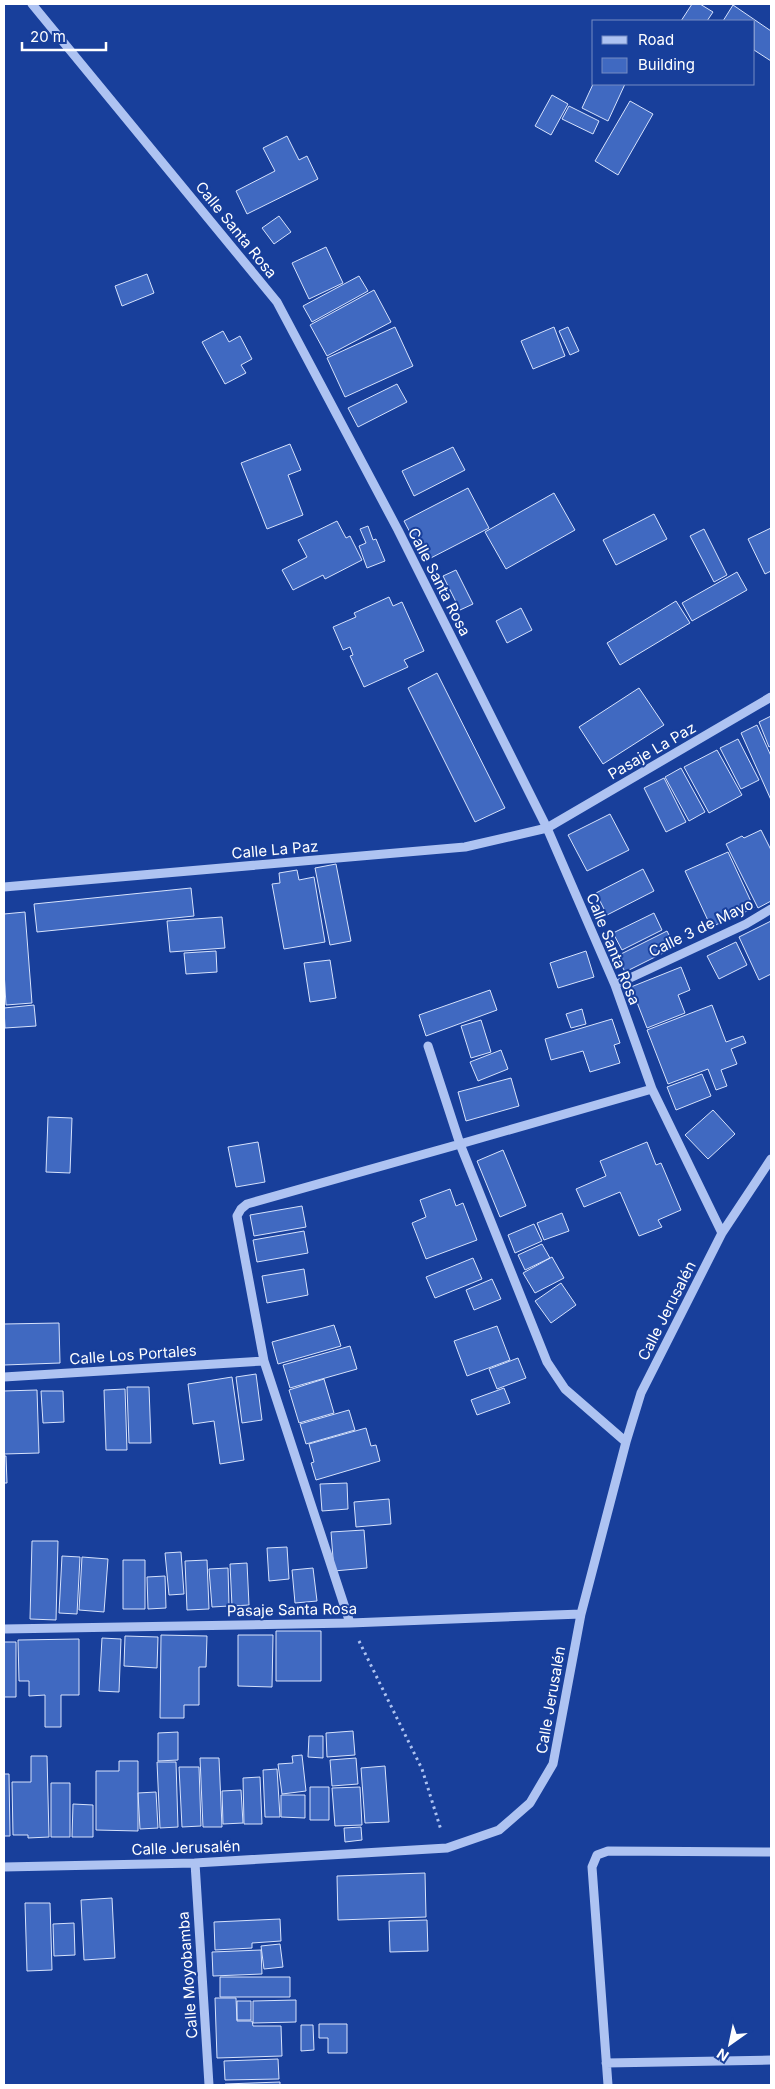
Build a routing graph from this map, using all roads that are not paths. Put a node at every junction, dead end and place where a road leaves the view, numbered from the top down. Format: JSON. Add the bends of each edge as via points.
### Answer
{"nodes":[{"id":1,"x":32,"y":4,"type":"edge"},
{"id":2,"x":771,"y":697,"type":"edge"},
{"id":3,"x":548,"y":828,"type":"junction"},
{"id":4,"x":4,"y":888,"type":"edge"},
{"id":5,"x":771,"y":909,"type":"edge"},
{"id":6,"x":615,"y":985,"type":"junction"},
{"id":7,"x":428,"y":1046,"type":"dead end"},
{"id":8,"x":652,"y":1089,"type":"junction"},
{"id":9,"x":460,"y":1144,"type":"junction"},
{"id":10,"x":771,"y":1159,"type":"edge"},
{"id":11,"x":722,"y":1233,"type":"junction"},
{"id":12,"x":264,"y":1361,"type":"junction"},
{"id":13,"x":4,"y":1378,"type":"edge"},
{"id":14,"x":626,"y":1442,"type":"junction"},
{"id":15,"x":581,"y":1614,"type":"junction"},
{"id":16,"x":350,"y":1623,"type":"junction"},
{"id":17,"x":4,"y":1629,"type":"edge"},
{"id":18,"x":771,"y":1852,"type":"edge"},
{"id":19,"x":195,"y":1863,"type":"junction"},
{"id":20,"x":4,"y":1867,"type":"edge"},
{"id":21,"x":771,"y":2060,"type":"edge"},
{"id":22,"x":606,"y":2063,"type":"junction"},
{"id":23,"x":209,"y":2085,"type":"edge"},
{"id":24,"x":608,"y":2085,"type":"edge"}],
"edges":[{"from":1,"to":3,"type":"street","name":"Calle Santa Rosa","via":[[277,302],[398,530]]},
{"from":2,"to":3,"type":"street","name":"Pasaje La Paz"},
{"from":3,"to":4,"type":"street","name":"Calle La Paz","via":[[465,848]]},
{"from":3,"to":6,"type":"street","name":"Calle Santa Rosa"},
{"from":5,"to":6,"type":"street","name":"Calle 3 de Mayo","via":[[746,924]]},
{"from":6,"to":8,"type":"street","name":"Calle Santa Rosa"},
{"from":7,"to":9,"type":"street"},
{"from":8,"to":9,"type":"street"},
{"from":8,"to":11,"type":"street","name":"Calle Santa Rosa"},
{"from":9,"to":12,"type":"street","via":[[247,1204],[241,1209],[237,1216]]},
{"from":9,"to":14,"type":"street","via":[[546,1362],[565,1389]]},
{"from":10,"to":11,"type":"street","name":"Calle Jerusalén"},
{"from":11,"to":14,"type":"street","name":"Calle Jerusalén","via":[[641,1393]]},
{"from":12,"to":13,"type":"street","name":"Calle Los Portales"},
{"from":12,"to":16,"type":"street"},
{"from":14,"to":15,"type":"street","name":"Calle Jerusalén"},
{"from":15,"to":16,"type":"street","name":"Pasaje Santa Rosa"},
{"from":15,"to":19,"type":"street","name":"Calle Jerusalén","via":[[553,1764],[530,1803],[499,1830],[447,1848]]},
{"from":16,"to":17,"type":"street","name":"Pasaje Santa Rosa"},
{"from":18,"to":22,"type":"street","via":[[608,1851],[597,1855],[592,1867]]},
{"from":19,"to":20,"type":"street","name":"Calle Jerusalén"},
{"from":19,"to":23,"type":"street","name":"Calle Moyobamba"},
{"from":21,"to":22,"type":"street"},
{"from":22,"to":24,"type":"street"}]}
